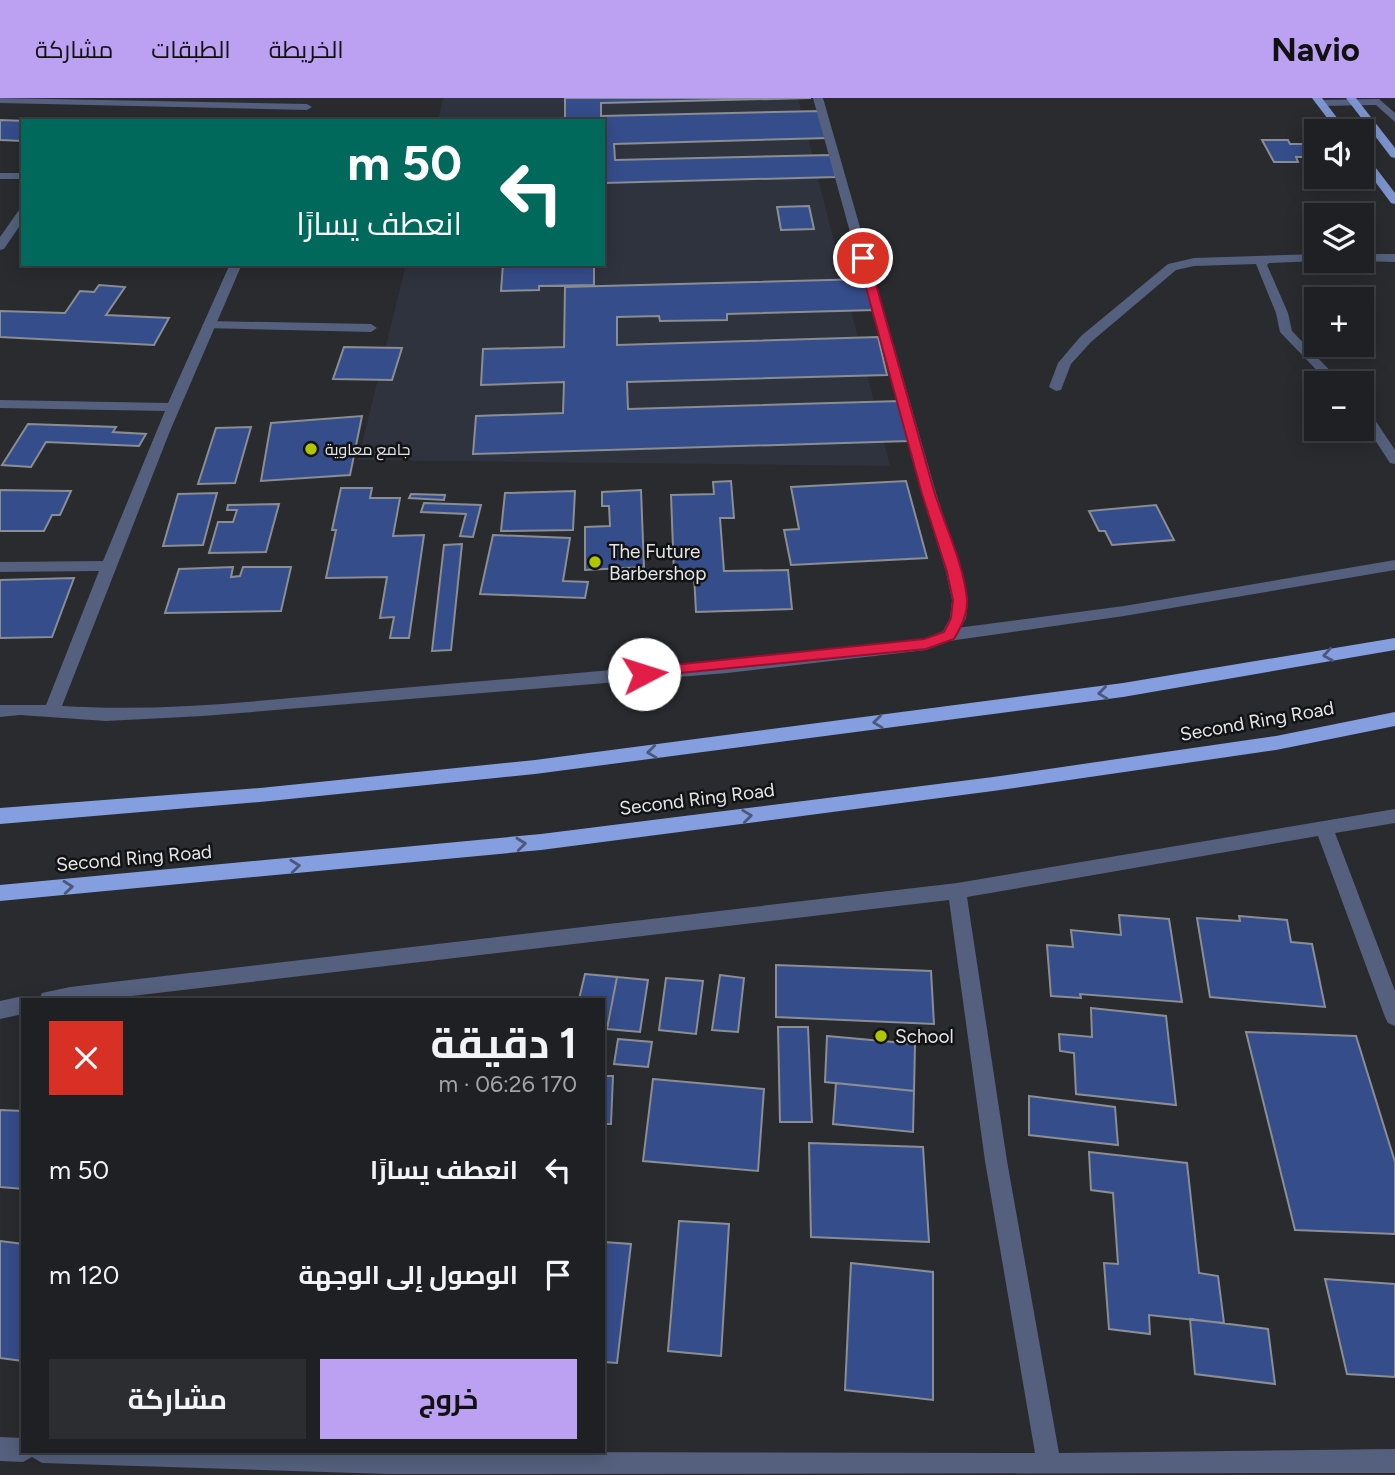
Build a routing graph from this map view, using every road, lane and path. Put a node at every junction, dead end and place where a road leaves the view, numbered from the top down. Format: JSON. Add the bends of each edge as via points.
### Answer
{"nodes":[{"id":1,"x":818,"y":98,"type":"edge"},
{"id":2,"x":0,"y":100,"type":"edge"},
{"id":3,"x":1318,"y":100,"type":"edge"},
{"id":4,"x":1353,"y":100,"type":"edge"},
{"id":5,"x":1395,"y":101,"type":"edge"},
{"id":6,"x":1379,"y":102,"type":"junction"},
{"id":7,"x":309,"y":103,"type":"edge"},
{"id":8,"x":302,"y":119,"type":"edge"},
{"id":9,"x":1333,"y":119,"type":"edge"},
{"id":10,"x":1395,"y":119,"type":"edge"},
{"id":11,"x":1395,"y":155,"type":"edge"},
{"id":12,"x":1374,"y":173,"type":"edge"},
{"id":13,"x":0,"y":176,"type":"edge"},
{"id":14,"x":21,"y":176,"type":"edge"},
{"id":15,"x":1395,"y":201,"type":"edge"},
{"id":16,"x":21,"y":215,"type":"edge"},
{"id":17,"x":0,"y":246,"type":"edge"},
{"id":18,"x":1304,"y":258,"type":"edge"},
{"id":19,"x":1374,"y":258,"type":"edge"},
{"id":20,"x":1395,"y":258,"type":"edge"},
{"id":21,"x":1262,"y":260,"type":"junction"},
{"id":22,"x":235,"y":266,"type":"edge"},
{"id":23,"x":208,"y":325,"type":"junction"},
{"id":24,"x":371,"y":328,"type":"dead end"},
{"id":25,"x":1324,"y":371,"type":"edge"},
{"id":26,"x":1056,"y":387,"type":"dead end"},
{"id":27,"x":0,"y":404,"type":"edge"},
{"id":28,"x":172,"y":408,"type":"junction"},
{"id":29,"x":1374,"y":429,"type":"edge"},
{"id":30,"x":1395,"y":460,"type":"edge"},
{"id":31,"x":1395,"y":565,"type":"edge"},
{"id":32,"x":107,"y":566,"type":"junction"},
{"id":33,"x":0,"y":567,"type":"edge"},
{"id":34,"x":949,"y":635,"type":"junction"},
{"id":35,"x":1395,"y":644,"type":"edge"},
{"id":36,"x":0,"y":711,"type":"edge"},
{"id":37,"x":51,"y":712,"type":"junction"},
{"id":38,"x":1395,"y":719,"type":"edge"},
{"id":39,"x":0,"y":816,"type":"edge"},
{"id":40,"x":1395,"y":816,"type":"edge"},
{"id":41,"x":1325,"y":830,"type":"junction"},
{"id":42,"x":957,"y":891,"type":"junction"},
{"id":43,"x":0,"y":893,"type":"edge"},
{"id":44,"x":54,"y":998,"type":"edge"},
{"id":45,"x":21,"y":1005,"type":"edge"},
{"id":46,"x":0,"y":1010,"type":"edge"},
{"id":47,"x":1395,"y":1017,"type":"edge"},
{"id":48,"x":0,"y":1449,"type":"edge"},
{"id":49,"x":21,"y":1450,"type":"edge"},
{"id":50,"x":105,"y":1453,"type":"edge"},
{"id":51,"x":1395,"y":1461,"type":"edge"},
{"id":52,"x":1050,"y":1470,"type":"edge"}],
"edges":[{"from":1,"to":34,"type":"street","via":[[954,572],[960,600]]},
{"from":2,"to":7,"type":"street"},
{"from":3,"to":4,"type":"street"},
{"from":3,"to":9,"type":"main road"},
{"from":4,"to":6,"type":"street"},
{"from":4,"to":11,"type":"main road"},
{"from":5,"to":6,"type":"street"},
{"from":6,"to":10,"type":"street"},
{"from":7,"to":8,"type":"street"},
{"from":12,"to":15,"type":"main road"},
{"from":13,"to":14,"type":"street"},
{"from":16,"to":17,"type":"street"},
{"from":18,"to":21,"type":"street"},
{"from":19,"to":20,"type":"street"},
{"from":21,"to":25,"type":"street","via":[[1286,332]]},
{"from":21,"to":26,"type":"street","via":[[1172,267],[1086,339],[1065,363]]},
{"from":22,"to":23,"type":"street"},
{"from":23,"to":24,"type":"street"},
{"from":23,"to":28,"type":"street"},
{"from":27,"to":28,"type":"street"},
{"from":28,"to":32,"type":"street"},
{"from":29,"to":30,"type":"street"},
{"from":31,"to":34,"type":"street"},
{"from":32,"to":33,"type":"street"},
{"from":32,"to":37,"type":"street"},
{"from":34,"to":37,"type":"street","via":[[926,644],[727,667],[203,710],[106,715]]},
{"from":35,"to":39,"type":"highway","one_way":true,"via":[[1123,690],[535,767]]},
{"from":36,"to":37,"type":"street"},
{"from":43,"to":38,"type":"highway","name":"Second Ring Road","one_way":true,"via":[[541,842],[1020,780],[1276,743]]},
{"from":40,"to":41,"type":"street"},
{"from":41,"to":42,"type":"street"},
{"from":41,"to":47,"type":"street"},
{"from":42,"to":44,"type":"street"},
{"from":42,"to":52,"type":"street","via":[[996,1161]]},
{"from":45,"to":46,"type":"street"},
{"from":48,"to":49,"type":"street"},
{"from":50,"to":52,"type":"street","via":[[387,1462]]},
{"from":51,"to":52,"type":"street"}]}
